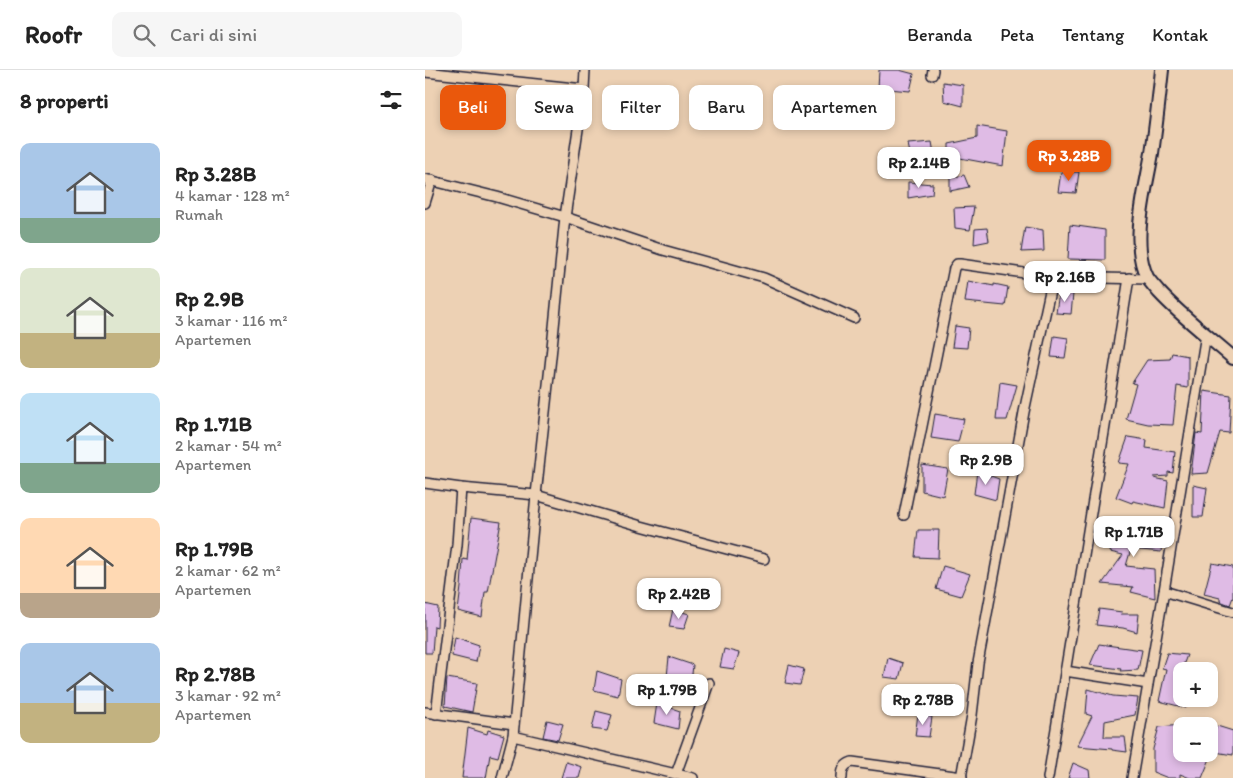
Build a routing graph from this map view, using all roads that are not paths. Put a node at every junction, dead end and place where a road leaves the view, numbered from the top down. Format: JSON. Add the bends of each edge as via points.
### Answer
{"nodes":[{"id":1,"x":585,"y":70,"type":"edge"},
{"id":2,"x":1162,"y":70,"type":"edge"},
{"id":3,"x":425,"y":72,"type":"edge"},
{"id":4,"x":547,"y":85,"type":"edge"},
{"id":5,"x":584,"y":85,"type":"edge"},
{"id":6,"x":578,"y":130,"type":"edge"},
{"id":7,"x":428,"y":179,"type":"edge"},
{"id":8,"x":425,"y":203,"type":"edge"},
{"id":9,"x":565,"y":217,"type":"junction"},
{"id":10,"x":1053,"y":277,"type":"junction"},
{"id":11,"x":1129,"y":278,"type":"junction"},
{"id":12,"x":1148,"y":279,"type":"junction"},
{"id":13,"x":854,"y":318,"type":"dead end"},
{"id":14,"x":1206,"y":334,"type":"junction"},
{"id":15,"x":1233,"y":358,"type":"edge"},
{"id":16,"x":425,"y":483,"type":"edge"},
{"id":17,"x":461,"y":488,"type":"junction"},
{"id":18,"x":536,"y":495,"type":"junction"},
{"id":19,"x":904,"y":515,"type":"dead end"},
{"id":20,"x":764,"y":559,"type":"dead end"},
{"id":21,"x":1164,"y":591,"type":"junction"},
{"id":22,"x":1233,"y":612,"type":"edge"},
{"id":23,"x":1065,"y":671,"type":"junction"},
{"id":24,"x":709,"y":683,"type":"dead end"},
{"id":25,"x":1148,"y":684,"type":"junction"},
{"id":26,"x":425,"y":712,"type":"edge"},
{"id":27,"x":437,"y":714,"type":"junction"},
{"id":28,"x":514,"y":724,"type":"junction"},
{"id":29,"x":513,"y":736,"type":"junction"},
{"id":30,"x":676,"y":774,"type":"junction"},
{"id":31,"x":961,"y":777,"type":"edge"},
{"id":32,"x":502,"y":778,"type":"edge"},
{"id":33,"x":693,"y":778,"type":"edge"},
{"id":34,"x":841,"y":778,"type":"edge"},
{"id":35,"x":1048,"y":778,"type":"edge"},
{"id":36,"x":1132,"y":778,"type":"edge"}],
"edges":[{"from":1,"to":5,"type":"street"},
{"from":2,"to":12,"type":"main road","via":[[1140,231],[1139,248]]},
{"from":3,"to":4,"type":"street"},
{"from":6,"to":9,"type":"street"},
{"from":7,"to":8,"type":"street"},
{"from":7,"to":9,"type":"street"},
{"from":9,"to":13,"type":"street","via":[[663,250],[764,278]]},
{"from":9,"to":18,"type":"street"},
{"from":10,"to":11,"type":"street"},
{"from":10,"to":19,"type":"street","via":[[960,264],[954,268]]},
{"from":10,"to":31,"type":"street","via":[[1024,412],[978,663]]},
{"from":11,"to":12,"type":"street"},
{"from":11,"to":23,"type":"street"},
{"from":12,"to":14,"type":"main road"},
{"from":14,"to":15,"type":"main road"},
{"from":14,"to":21,"type":"street"},
{"from":16,"to":17,"type":"street"},
{"from":17,"to":18,"type":"street"},
{"from":17,"to":27,"type":"street"},
{"from":18,"to":20,"type":"street"},
{"from":18,"to":28,"type":"street"},
{"from":21,"to":22,"type":"street"},
{"from":21,"to":25,"type":"street"},
{"from":23,"to":25,"type":"street"},
{"from":23,"to":35,"type":"street"},
{"from":24,"to":30,"type":"street"},
{"from":25,"to":36,"type":"street"},
{"from":26,"to":27,"type":"street"},
{"from":27,"to":28,"type":"street"},
{"from":28,"to":29,"type":"street"},
{"from":29,"to":30,"type":"street"},
{"from":29,"to":32,"type":"street"},
{"from":30,"to":33,"type":"street"},
{"from":31,"to":34,"type":"street","via":[[852,762],[843,767]]}]}
